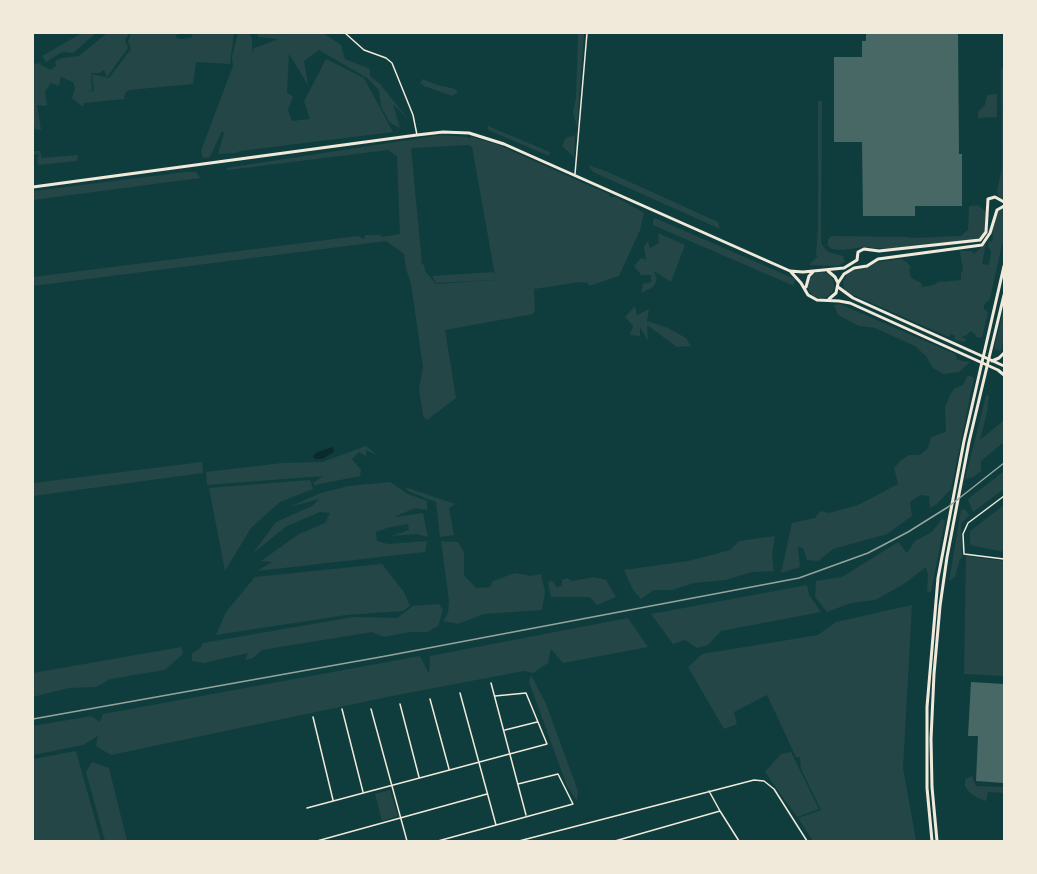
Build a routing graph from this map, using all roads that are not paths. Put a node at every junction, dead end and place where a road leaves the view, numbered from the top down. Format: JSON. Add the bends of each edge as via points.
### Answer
{"nodes":[{"id":1,"x":587,"y":33,"type":"edge"},
{"id":2,"x":346,"y":34,"type":"edge"},
{"id":3,"x":417,"y":135,"type":"junction"},
{"id":4,"x":574,"y":175,"type":"junction"},
{"id":5,"x":33,"y":187,"type":"edge"},
{"id":6,"x":1001,"y":205,"type":"edge"},
{"id":7,"x":988,"y":208,"type":"junction"},
{"id":8,"x":869,"y":250,"type":"junction"},
{"id":9,"x":857,"y":260,"type":"junction"},
{"id":10,"x":871,"y":263,"type":"junction"},
{"id":11,"x":864,"y":266,"type":"junction"},
{"id":12,"x":1004,"y":266,"type":"edge"},
{"id":13,"x":817,"y":270,"type":"junction"},
{"id":14,"x":823,"y":270,"type":"junction"},
{"id":15,"x":790,"y":271,"type":"junction"},
{"id":16,"x":838,"y":284,"type":"junction"},
{"id":17,"x":806,"y":290,"type":"junction"},
{"id":18,"x":1004,"y":295,"type":"edge"},
{"id":19,"x":829,"y":300,"type":"junction"},
{"id":20,"x":1004,"y":353,"type":"edge"},
{"id":21,"x":992,"y":361,"type":"junction"},
{"id":22,"x":1004,"y":366,"type":"edge"},
{"id":23,"x":1004,"y":375,"type":"edge"},
{"id":24,"x":1004,"y":496,"type":"edge"},
{"id":25,"x":1004,"y":559,"type":"edge"},
{"id":26,"x":491,"y":683,"type":"dead end"},
{"id":27,"x":460,"y":693,"type":"dead end"},
{"id":28,"x":495,"y":696,"type":"junction"},
{"id":29,"x":430,"y":699,"type":"dead end"},
{"id":30,"x":400,"y":704,"type":"dead end"},
{"id":31,"x":342,"y":710,"type":"dead end"},
{"id":32,"x":371,"y":710,"type":"dead end"},
{"id":33,"x":312,"y":717,"type":"dead end"},
{"id":34,"x":537,"y":722,"type":"junction"},
{"id":35,"x":504,"y":730,"type":"junction"},
{"id":36,"x":510,"y":754,"type":"junction"},
{"id":37,"x":478,"y":762,"type":"junction"},
{"id":38,"x":449,"y":770,"type":"junction"},
{"id":39,"x":420,"y":778,"type":"junction"},
{"id":40,"x":518,"y":784,"type":"junction"},
{"id":41,"x":393,"y":785,"type":"junction"},
{"id":42,"x":709,"y":791,"type":"junction"},
{"id":43,"x":364,"y":793,"type":"junction"},
{"id":44,"x":487,"y":794,"type":"junction"},
{"id":45,"x":334,"y":801,"type":"junction"},
{"id":46,"x":307,"y":808,"type":"dead end"},
{"id":47,"x":720,"y":811,"type":"junction"},
{"id":48,"x":401,"y":817,"type":"junction"},
{"id":49,"x":527,"y":817,"type":"junction"},
{"id":50,"x":496,"y":825,"type":"junction"},
{"id":51,"x":633,"y":836,"type":"junction"},
{"id":52,"x":531,"y":838,"type":"junction"},
{"id":53,"x":317,"y":841,"type":"edge"},
{"id":54,"x":407,"y":841,"type":"edge"},
{"id":55,"x":438,"y":841,"type":"edge"},
{"id":56,"x":519,"y":841,"type":"edge"},
{"id":57,"x":532,"y":841,"type":"edge"},
{"id":58,"x":615,"y":841,"type":"edge"},
{"id":59,"x":635,"y":841,"type":"edge"},
{"id":60,"x":739,"y":841,"type":"edge"},
{"id":61,"x":807,"y":841,"type":"edge"},
{"id":62,"x":932,"y":841,"type":"edge"},
{"id":63,"x":938,"y":841,"type":"edge"}],
"edges":[{"from":1,"to":4,"type":"street"},
{"from":2,"to":3,"type":"street","via":[[364,50],[392,63]]},
{"from":3,"to":4,"type":"main road","via":[[480,135]]},
{"from":3,"to":5,"type":"main road"},
{"from":4,"to":15,"type":"main road"},
{"from":6,"to":7,"type":"main road"},
{"from":6,"to":7,"type":"main road","via":[[990,197]]},
{"from":6,"to":10,"type":"main road","via":[[987,239],[978,246]]},
{"from":7,"to":8,"type":"main road","via":[[986,232],[980,240]]},
{"from":8,"to":9,"type":"main road","via":[[860,250]]},
{"from":8,"to":10,"type":"main road","via":[[873,255]]},
{"from":9,"to":11,"type":"main road"},
{"from":9,"to":14,"type":"main road","via":[[844,268]]},
{"from":10,"to":11,"type":"main road"},
{"from":11,"to":16,"type":"main road","via":[[848,271]]},
{"from":12,"to":62,"type":"main road","via":[[938,578],[928,674],[927,788]]},
{"from":13,"to":14,"type":"main road"},
{"from":13,"to":15,"type":"main road"},
{"from":13,"to":17,"type":"main road","via":[[809,276]]},
{"from":14,"to":16,"type":"main road","via":[[830,272]]},
{"from":15,"to":17,"type":"main road"},
{"from":16,"to":19,"type":"main road"},
{"from":16,"to":21,"type":"main road","via":[[853,298]]},
{"from":17,"to":19,"type":"main road","via":[[817,300]]},
{"from":18,"to":63,"type":"main road","via":[[944,577],[934,674],[932,777]]},
{"from":19,"to":23,"type":"main road","via":[[850,303]]},
{"from":20,"to":21,"type":"main road"},
{"from":21,"to":22,"type":"main road"},
{"from":24,"to":25,"type":"street","via":[[965,527],[963,534],[964,554]]},
{"from":26,"to":28,"type":"street"},
{"from":27,"to":37,"type":"street"},
{"from":28,"to":34,"type":"street","via":[[526,693]]},
{"from":28,"to":35,"type":"street"},
{"from":29,"to":38,"type":"street"},
{"from":30,"to":39,"type":"street"},
{"from":31,"to":43,"type":"street"},
{"from":32,"to":41,"type":"street"},
{"from":33,"to":45,"type":"street"},
{"from":34,"to":35,"type":"street"},
{"from":34,"to":36,"type":"street","via":[[547,744]]},
{"from":35,"to":36,"type":"street"},
{"from":36,"to":37,"type":"street"},
{"from":36,"to":40,"type":"street"},
{"from":37,"to":38,"type":"street"},
{"from":37,"to":44,"type":"street"},
{"from":38,"to":39,"type":"street"},
{"from":39,"to":41,"type":"street"},
{"from":40,"to":49,"type":"street"},
{"from":40,"to":49,"type":"street","via":[[558,774],[573,804]]},
{"from":41,"to":43,"type":"street"},
{"from":41,"to":48,"type":"street"},
{"from":42,"to":47,"type":"street"},
{"from":42,"to":52,"type":"street"},
{"from":42,"to":61,"type":"street","via":[[764,781],[774,789]]},
{"from":43,"to":45,"type":"street"},
{"from":44,"to":48,"type":"street"},
{"from":44,"to":50,"type":"street"},
{"from":45,"to":46,"type":"street"},
{"from":47,"to":51,"type":"street"},
{"from":47,"to":60,"type":"street"},
{"from":48,"to":53,"type":"street"},
{"from":48,"to":54,"type":"street"},
{"from":49,"to":50,"type":"street"},
{"from":50,"to":55,"type":"street"},
{"from":51,"to":58,"type":"street"},
{"from":51,"to":59,"type":"street"},
{"from":52,"to":56,"type":"street"},
{"from":52,"to":57,"type":"street"}]}
